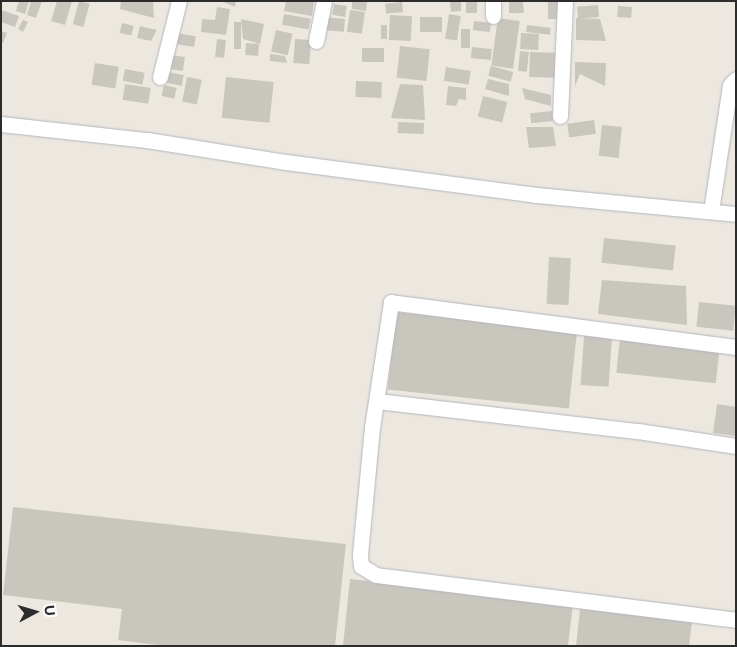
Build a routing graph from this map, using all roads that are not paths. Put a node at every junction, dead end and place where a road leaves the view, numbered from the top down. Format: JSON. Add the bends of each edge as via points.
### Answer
{"nodes":[{"id":1,"x":179,"y":1,"type":"edge"},
{"id":2,"x":324,"y":1,"type":"edge"},
{"id":3,"x":565,"y":1,"type":"edge"},
{"id":4,"x":316,"y":41,"type":"dead end"},
{"id":5,"x":160,"y":76,"type":"dead end"},
{"id":6,"x":736,"y":79,"type":"edge"},
{"id":7,"x":560,"y":116,"type":"dead end"},
{"id":8,"x":1,"y":124,"type":"edge"},
{"id":9,"x":711,"y":211,"type":"junction"},
{"id":10,"x":736,"y":214,"type":"edge"},
{"id":11,"x":736,"y":347,"type":"edge"},
{"id":12,"x":377,"y":401,"type":"junction"},
{"id":13,"x":736,"y":446,"type":"edge"},
{"id":14,"x":736,"y":620,"type":"edge"}],
"edges":[{"from":1,"to":5,"type":"street"},
{"from":2,"to":4,"type":"street"},
{"from":3,"to":7,"type":"street"},
{"from":6,"to":9,"type":"street","via":[[730,85]]},
{"from":8,"to":9,"type":"street","via":[[148,140],[536,195]]},
{"from":9,"to":10,"type":"street"},
{"from":11,"to":12,"type":"street","via":[[391,302]]},
{"from":12,"to":13,"type":"street","via":[[638,431]]},
{"from":12,"to":14,"type":"street","via":[[360,555],[361,566],[368,571]]}]}
